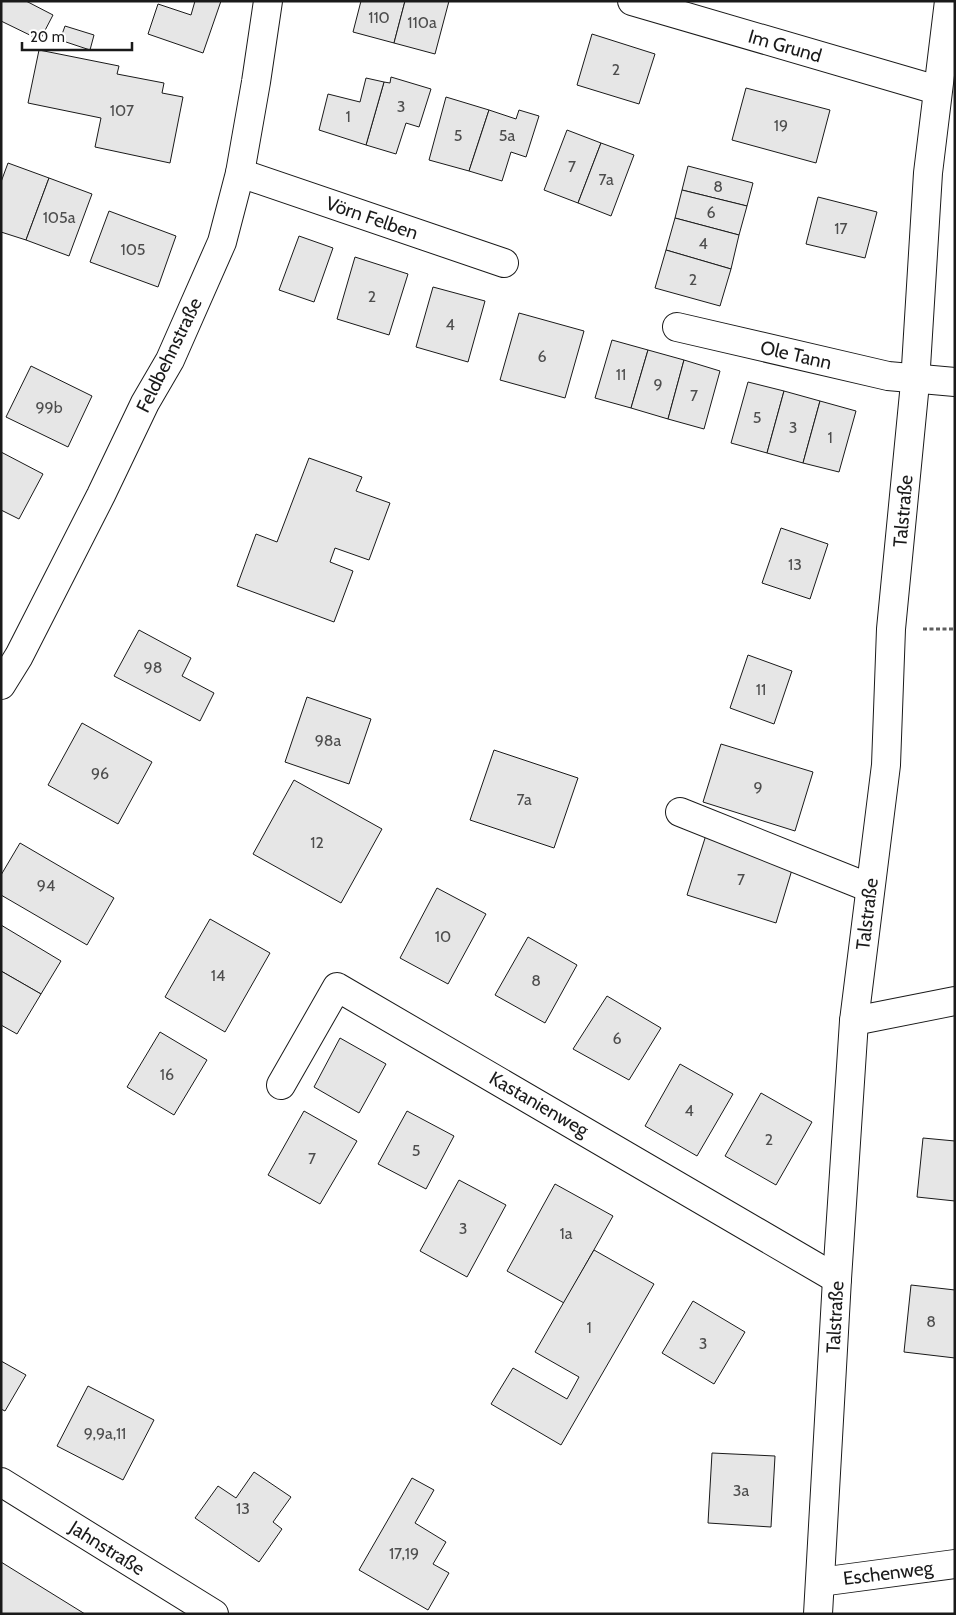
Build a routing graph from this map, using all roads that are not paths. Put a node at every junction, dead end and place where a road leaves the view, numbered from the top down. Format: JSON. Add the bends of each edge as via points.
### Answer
{"nodes":[{"id":1,"x":268,"y":1,"type":"edge"},
{"id":2,"x":632,"y":1,"type":"edge"},
{"id":3,"x":948,"y":1,"type":"edge"},
{"id":4,"x":937,"y":90,"type":"junction"},
{"id":5,"x":240,"y":173,"type":"junction"},
{"id":6,"x":504,"y":263,"type":"dead end"},
{"id":7,"x":677,"y":327,"type":"dead end"},
{"id":8,"x":915,"y":379,"type":"junction"},
{"id":9,"x":955,"y":382,"type":"edge"},
{"id":10,"x":1,"y":686,"type":"edge"},
{"id":11,"x":680,"y":812,"type":"dead end"},
{"id":12,"x":870,"y":888,"type":"junction"},
{"id":13,"x":955,"y":1001,"type":"edge"},
{"id":14,"x":854,"y":1021,"type":"junction"},
{"id":15,"x":282,"y":1085,"type":"dead end"},
{"id":16,"x":837,"y":1279,"type":"junction"},
{"id":17,"x":1,"y":1482,"type":"edge"},
{"id":18,"x":955,"y":1564,"type":"edge"},
{"id":19,"x":820,"y":1582,"type":"junction"},
{"id":20,"x":199,"y":1610,"type":"edge"},
{"id":21,"x":818,"y":1614,"type":"edge"}],
"edges":[{"from":1,"to":5,"type":"street","name":"Feldbehnstraße"},
{"from":2,"to":4,"type":"street","name":"Im Grund"},
{"from":3,"to":4,"type":"street","name":"Talstraße"},
{"from":4,"to":8,"type":"street","name":"Talstraße","via":[[928,173]]},
{"from":5,"to":6,"type":"street","name":"Vörn Felben"},
{"from":5,"to":10,"type":"street","name":"Feldbehnstraße","via":[[222,242],[170,360]]},
{"from":7,"to":8,"type":"street","name":"Ole Tann","via":[[888,376]]},
{"from":8,"to":9,"type":"street","name":"Ole Tann"},
{"from":8,"to":12,"type":"street","name":"Talstraße","via":[[892,629],[886,765]]},
{"from":11,"to":12,"type":"street"},
{"from":12,"to":14,"type":"street","name":"Talstraße"},
{"from":13,"to":14,"type":"street"},
{"from":14,"to":16,"type":"street","name":"Talstraße"},
{"from":15,"to":16,"type":"street","name":"Kastanienweg","via":[[337,987]]},
{"from":16,"to":19,"type":"street","name":"Talstraße"},
{"from":17,"to":20,"type":"street","name":"Jahnstraße"},
{"from":18,"to":19,"type":"street","name":"Eschenweg"},
{"from":19,"to":21,"type":"street","name":"Talstraße"}]}
